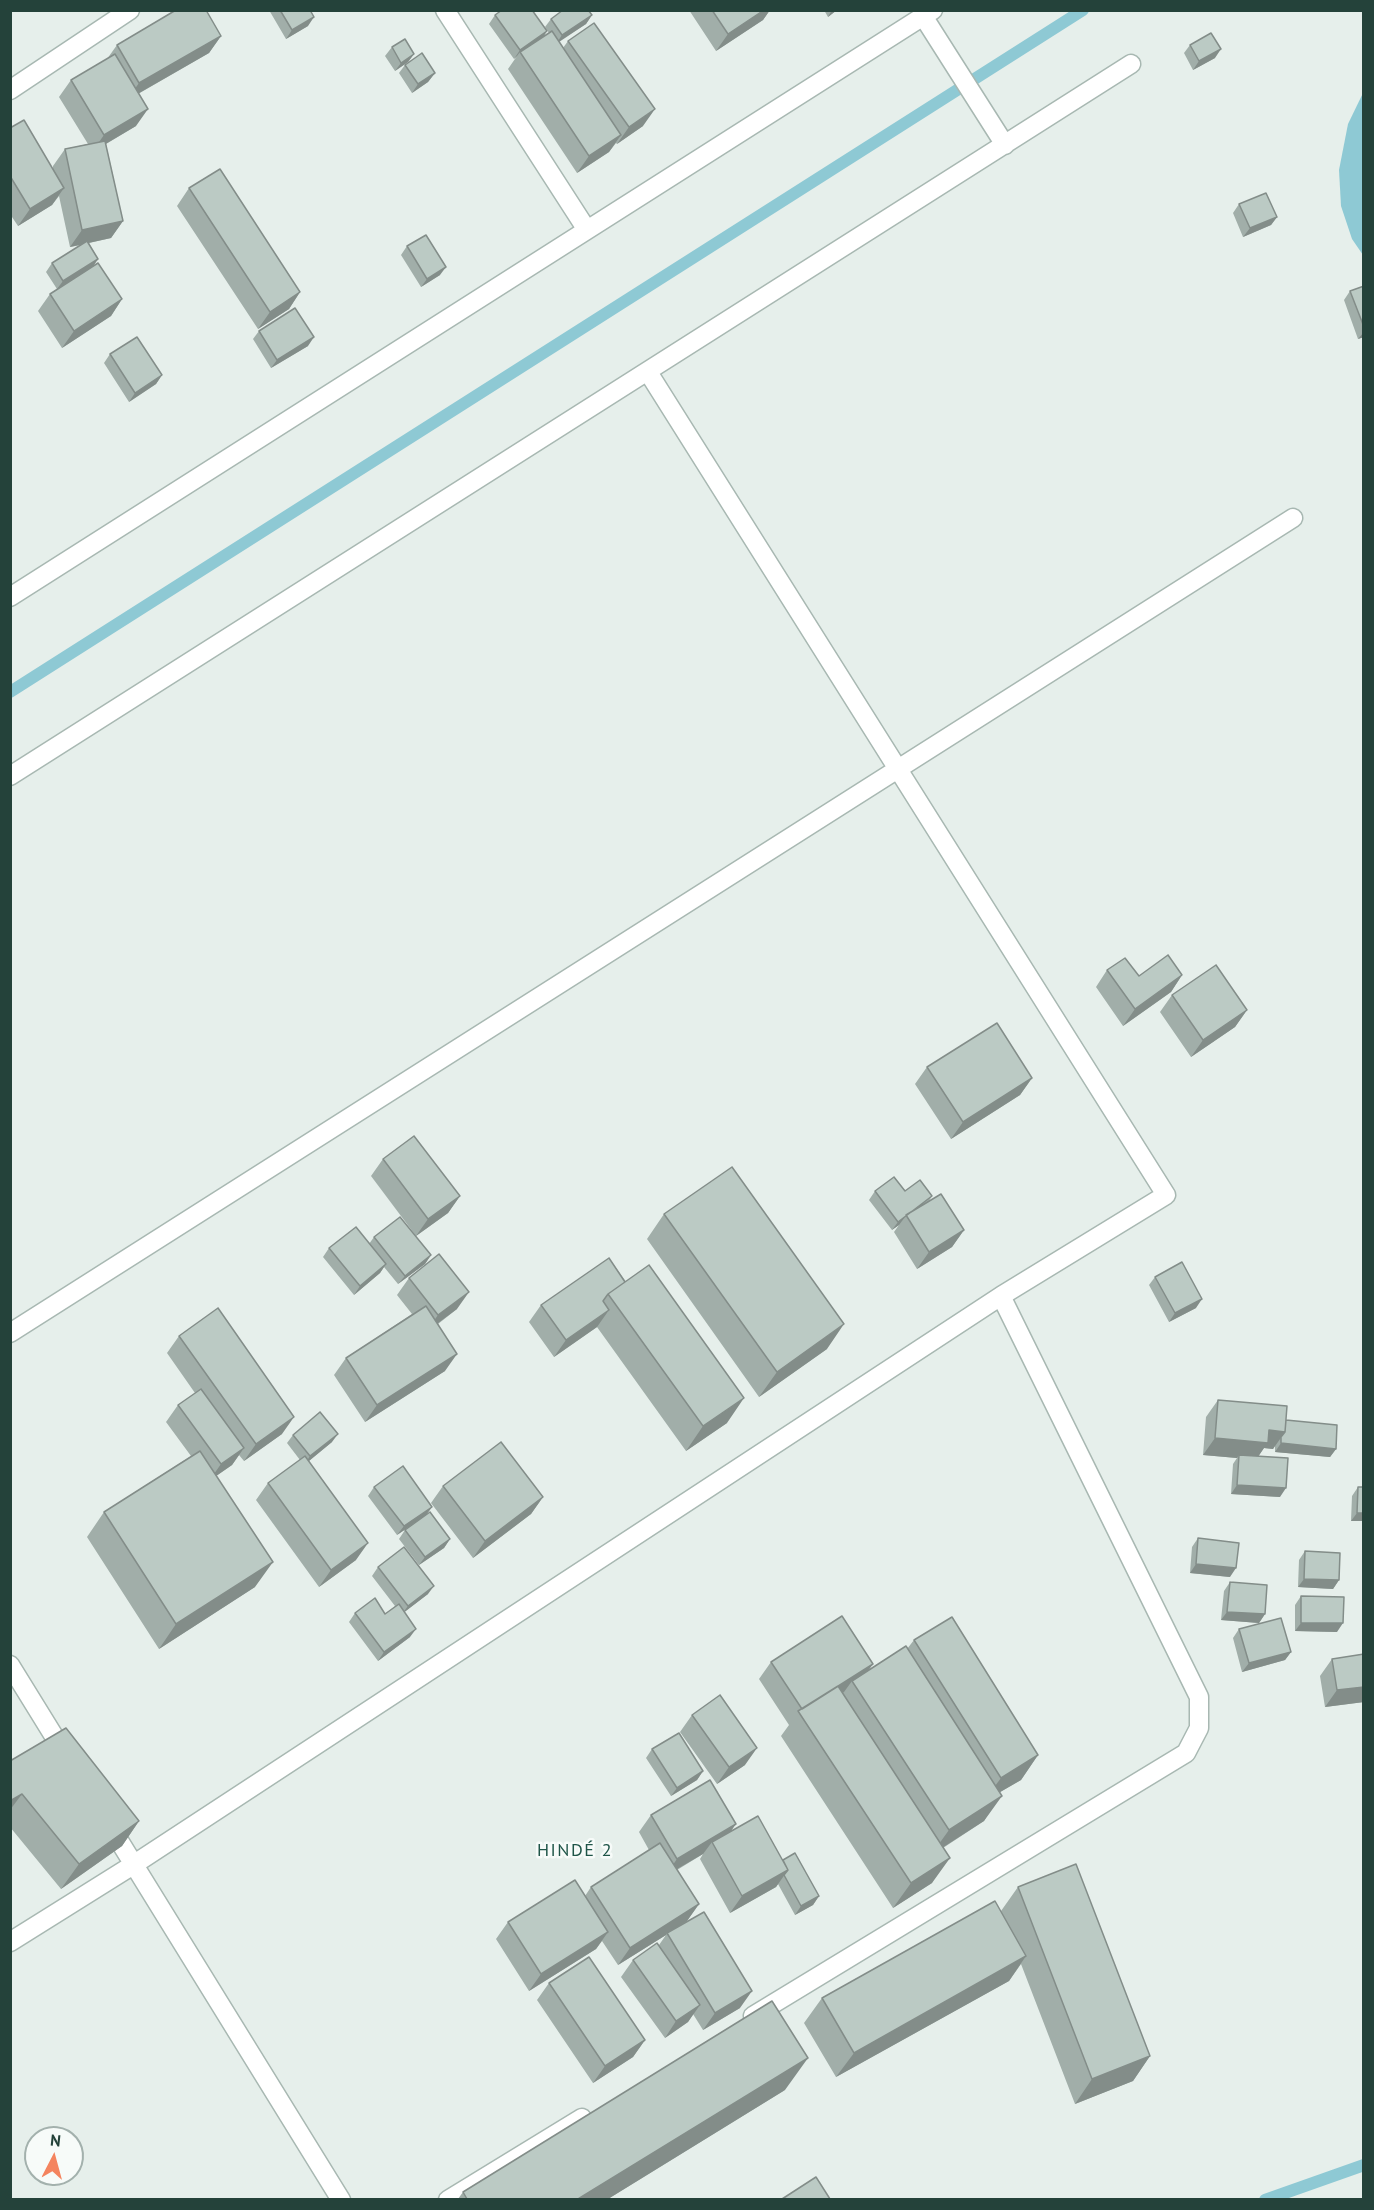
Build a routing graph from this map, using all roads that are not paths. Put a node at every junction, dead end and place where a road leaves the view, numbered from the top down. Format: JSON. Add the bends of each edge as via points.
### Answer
{"nodes":[{"id":1,"x":130,"y":10,"type":"edge"},
{"id":2,"x":445,"y":10,"type":"edge"},
{"id":3,"x":928,"y":13,"type":"edge"},
{"id":4,"x":1131,"y":64,"type":"dead end"},
{"id":5,"x":10,"y":90,"type":"edge"},
{"id":6,"x":1005,"y":145,"type":"junction"},
{"id":7,"x":587,"y":230,"type":"junction"},
{"id":8,"x":648,"y":372,"type":"junction"},
{"id":9,"x":1293,"y":518,"type":"dead end"},
{"id":10,"x":10,"y":597,"type":"edge"},
{"id":11,"x":898,"y":769,"type":"junction"},
{"id":12,"x":10,"y":776,"type":"edge"},
{"id":13,"x":1000,"y":1296,"type":"junction"},
{"id":14,"x":10,"y":1333,"type":"edge"},
{"id":15,"x":10,"y":1665,"type":"edge"},
{"id":16,"x":72,"y":1766,"type":"edge"},
{"id":17,"x":103,"y":1816,"type":"edge"},
{"id":18,"x":134,"y":1865,"type":"junction"},
{"id":19,"x":10,"y":1942,"type":"edge"},
{"id":20,"x":742,"y":2022,"type":"edge"},
{"id":21,"x":600,"y":2108,"type":"edge"},
{"id":22,"x":341,"y":2199,"type":"edge"},
{"id":23,"x":448,"y":2199,"type":"edge"}],
"edges":[{"from":1,"to":5,"type":"street"},
{"from":2,"to":7,"type":"street"},
{"from":3,"to":6,"type":"street","via":[[950,59]]},
{"from":3,"to":7,"type":"street"},
{"from":4,"to":6,"type":"street"},
{"from":6,"to":8,"type":"street"},
{"from":7,"to":10,"type":"street"},
{"from":8,"to":11,"type":"street"},
{"from":8,"to":12,"type":"street"},
{"from":9,"to":11,"type":"street"},
{"from":11,"to":13,"type":"street","via":[[1166,1195]]},
{"from":11,"to":14,"type":"street"},
{"from":13,"to":18,"type":"street"},
{"from":13,"to":20,"type":"street","via":[[1199,1697],[1200,1728],[1186,1753]]},
{"from":15,"to":16,"type":"street"},
{"from":17,"to":18,"type":"street"},
{"from":18,"to":19,"type":"street"},
{"from":18,"to":22,"type":"street"},
{"from":21,"to":23,"type":"street"}]}
